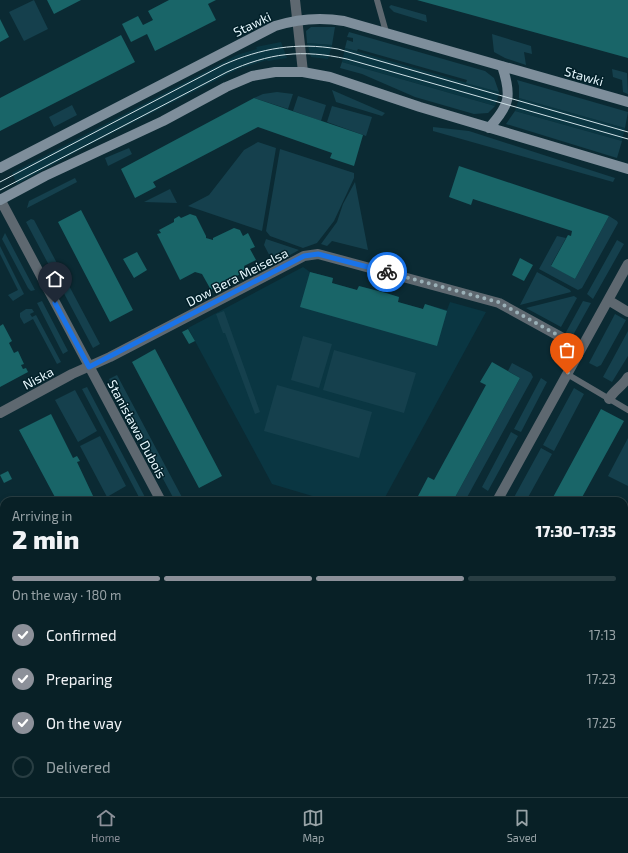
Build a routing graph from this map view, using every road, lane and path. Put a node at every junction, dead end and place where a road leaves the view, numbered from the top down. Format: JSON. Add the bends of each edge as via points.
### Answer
{"nodes":[{"id":1,"x":295,"y":0,"type":"edge"},
{"id":2,"x":377,"y":0,"type":"edge"},
{"id":3,"x":298,"y":20,"type":"junction"},
{"id":4,"x":386,"y":32,"type":"junction"},
{"id":5,"x":502,"y":66,"type":"junction"},
{"id":6,"x":303,"y":72,"type":"junction"},
{"id":7,"x":628,"y":102,"type":"edge"},
{"id":8,"x":489,"y":128,"type":"junction"},
{"id":9,"x":0,"y":168,"type":"edge"},
{"id":10,"x":628,"y":169,"type":"edge"},
{"id":11,"x":0,"y":200,"type":"edge"},
{"id":12,"x":628,"y":264,"type":"edge"},
{"id":13,"x":608,"y":300,"type":"junction"},
{"id":14,"x":628,"y":312,"type":"edge"},
{"id":15,"x":581,"y":348,"type":"junction"},
{"id":16,"x":89,"y":367,"type":"junction"},
{"id":17,"x":567,"y":374,"type":"junction"},
{"id":18,"x":628,"y":377,"type":"edge"},
{"id":19,"x":609,"y":399,"type":"junction"},
{"id":20,"x":628,"y":410,"type":"edge"},
{"id":21,"x":0,"y":413,"type":"edge"},
{"id":22,"x":159,"y":497,"type":"edge"},
{"id":23,"x":499,"y":497,"type":"edge"}],
"edges":[{"from":1,"to":3,"type":"street"},
{"from":2,"to":4,"type":"lane"},
{"from":3,"to":4,"type":"street","name":"Stawki","via":[[337,19]]},
{"from":3,"to":6,"type":"street"},
{"from":3,"to":9,"type":"street","name":"Stawki","via":[[275,26]]},
{"from":4,"to":5,"type":"street","name":"Stawki"},
{"from":5,"to":7,"type":"street","name":"Stawki"},
{"from":5,"to":8,"type":"street","via":[[508,82],[508,98],[503,111]]},
{"from":6,"to":8,"type":"street","via":[[330,77]]},
{"from":6,"to":11,"type":"street","via":[[275,72],[252,76]]},
{"from":8,"to":10,"type":"street"},
{"from":11,"to":16,"type":"street","name":"Stanisława Dubois"},
{"from":12,"to":13,"type":"street"},
{"from":13,"to":14,"type":"street"},
{"from":13,"to":15,"type":"street"},
{"from":15,"to":16,"type":"street","name":"Dow Bera Meiselsa","via":[[498,302],[318,254],[304,256]]},
{"from":15,"to":17,"type":"street"},
{"from":16,"to":21,"type":"street","name":"Niska"},
{"from":16,"to":22,"type":"street","name":"Stanisława Dubois"},
{"from":17,"to":19,"type":"lane"},
{"from":17,"to":23,"type":"street"},
{"from":18,"to":19,"type":"street"},
{"from":19,"to":20,"type":"lane"}]}
